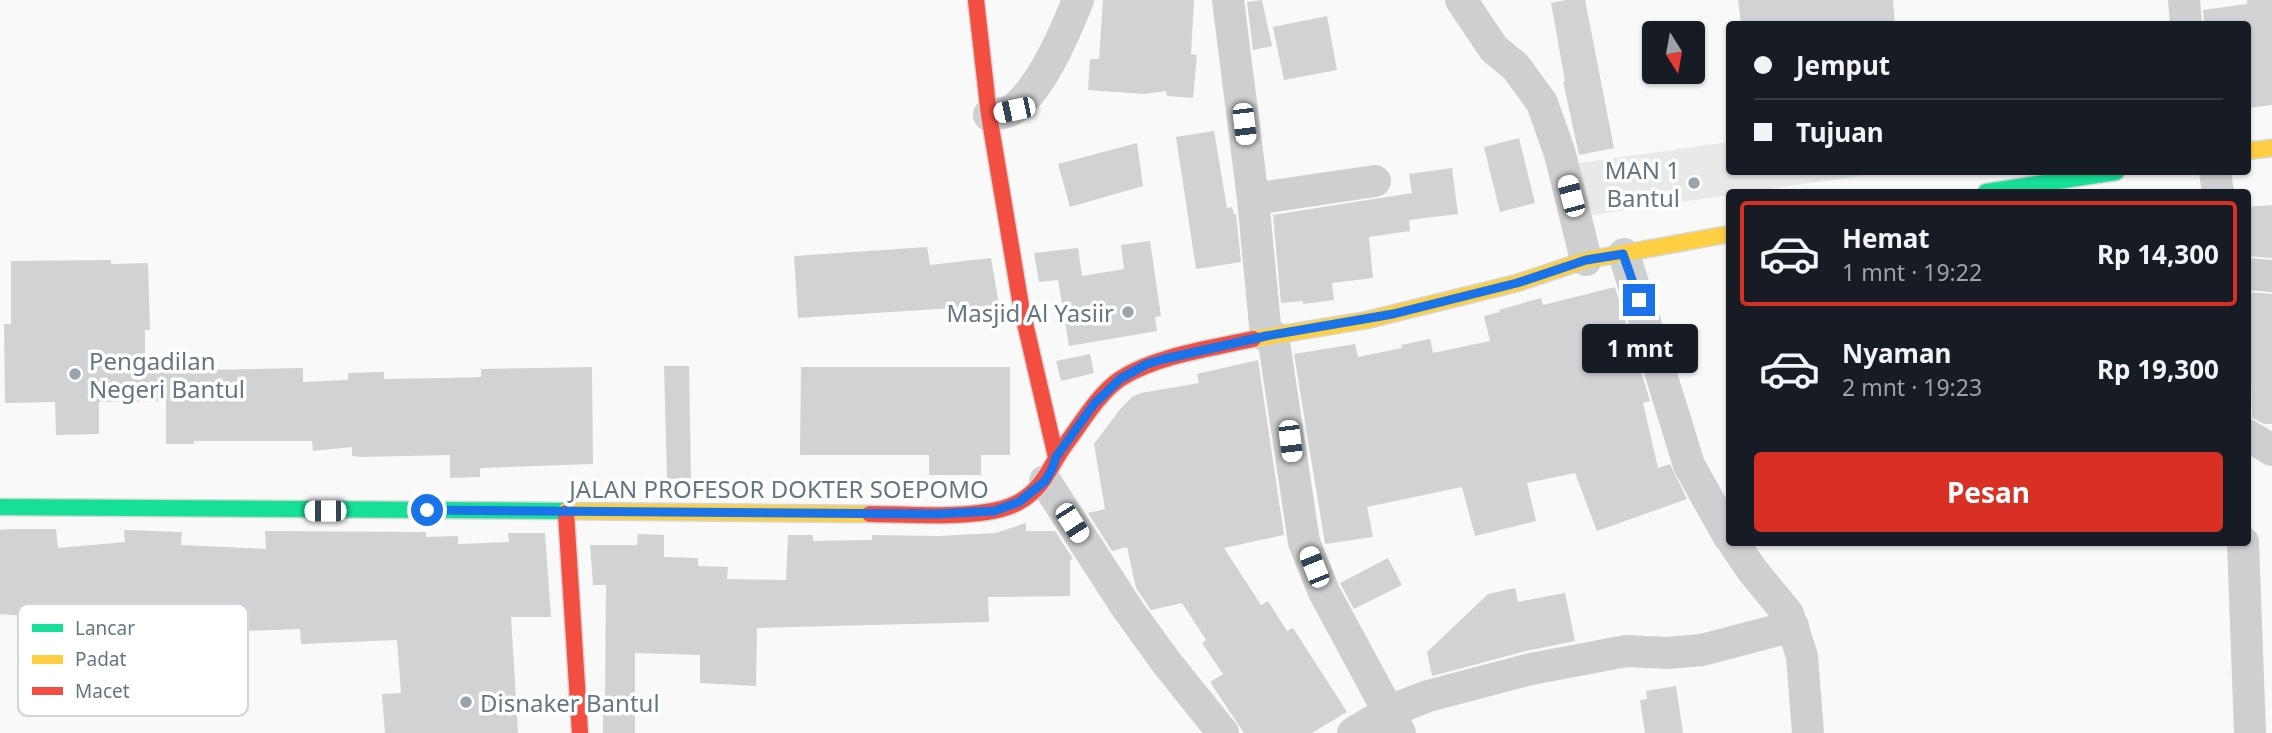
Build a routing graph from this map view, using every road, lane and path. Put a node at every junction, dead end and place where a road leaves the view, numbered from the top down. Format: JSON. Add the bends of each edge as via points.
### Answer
{"nodes":[{"id":1,"x":976,"y":0,"type":"edge"},
{"id":2,"x":1078,"y":0,"type":"edge"},
{"id":3,"x":1228,"y":0,"type":"edge"},
{"id":4,"x":1461,"y":0,"type":"edge"},
{"id":5,"x":2184,"y":0,"type":"edge"},
{"id":6,"x":2186,"y":21,"type":"edge"},
{"id":7,"x":989,"y":115,"type":"junction"},
{"id":8,"x":2272,"y":148,"type":"edge"},
{"id":9,"x":2251,"y":151,"type":"edge"},
{"id":10,"x":2096,"y":175,"type":"edge"},
{"id":11,"x":1376,"y":181,"type":"dead end"},
{"id":12,"x":2006,"y":189,"type":"edge"},
{"id":13,"x":1254,"y":199,"type":"junction"},
{"id":14,"x":1726,"y":235,"type":"edge"},
{"id":15,"x":1623,"y":254,"type":"junction"},
{"id":16,"x":1586,"y":260,"type":"junction"},
{"id":17,"x":2251,"y":274,"type":"edge"},
{"id":18,"x":2272,"y":276,"type":"edge"},
{"id":19,"x":1270,"y":336,"type":"junction"},
{"id":20,"x":2251,"y":437,"type":"edge"},
{"id":21,"x":2272,"y":450,"type":"edge"},
{"id":22,"x":1051,"y":469,"type":"junction"},
{"id":23,"x":0,"y":507,"type":"edge"},
{"id":24,"x":566,"y":513,"type":"junction"},
{"id":25,"x":1726,"y":532,"type":"edge"},
{"id":26,"x":1736,"y":546,"type":"edge"},
{"id":27,"x":2243,"y":546,"type":"edge"},
{"id":28,"x":1793,"y":626,"type":"junction"},
{"id":29,"x":1395,"y":722,"type":"edge"},
{"id":30,"x":580,"y":733,"type":"edge"},
{"id":31,"x":1223,"y":733,"type":"edge"},
{"id":32,"x":1353,"y":733,"type":"edge"},
{"id":33,"x":1808,"y":733,"type":"edge"},
{"id":34,"x":2250,"y":733,"type":"edge"}],
"edges":[{"from":1,"to":7,"type":"main road"},
{"from":2,"to":7,"type":"street","via":[[1062,40],[1034,85],[1014,110]]},
{"from":3,"to":13,"type":"street"},
{"from":4,"to":16,"type":"street","via":[[1494,49],[1516,67],[1542,103],[1560,154]]},
{"from":5,"to":6,"type":"street"},
{"from":7,"to":22,"type":"main road"},
{"from":8,"to":9,"type":"main road"},
{"from":10,"to":12,"type":"main road"},
{"from":11,"to":13,"type":"street"},
{"from":13,"to":19,"type":"street"},
{"from":14,"to":15,"type":"main road","name":"JALAN PROFESOR DOKTER SOEPOMO"},
{"from":15,"to":16,"type":"main road","name":"JALAN PROFESOR DOKTER SOEPOMO"},
{"from":15,"to":25,"type":"street","via":[[1689,466]]},
{"from":16,"to":19,"type":"main road","name":"JALAN PROFESOR DOKTER SOEPOMO","via":[[1445,302]]},
{"from":17,"to":18,"type":"street"},
{"from":19,"to":22,"type":"main road","name":"JALAN PROFESOR DOKTER SOEPOMO","via":[[1164,359],[1120,379],[1094,404]]},
{"from":19,"to":29,"type":"street","via":[[1304,542],[1324,592]]},
{"from":20,"to":21,"type":"street"},
{"from":22,"to":24,"type":"main road","name":"JALAN PROFESOR DOKTER SOEPOMO","via":[[1019,502],[972,513]]},
{"from":22,"to":31,"type":"street","via":[[1127,608]]},
{"from":23,"to":24,"type":"main road","name":"JALAN PROFESOR DOKTER SOEPOMO"},
{"from":24,"to":30,"type":"main road"},
{"from":26,"to":28,"type":"street"},
{"from":27,"to":34,"type":"street"},
{"from":28,"to":29,"type":"street","via":[[1702,650],[1626,652],[1531,669],[1428,696]]},
{"from":28,"to":33,"type":"street","via":[[1802,656]]},
{"from":29,"to":32,"type":"street"}]}
